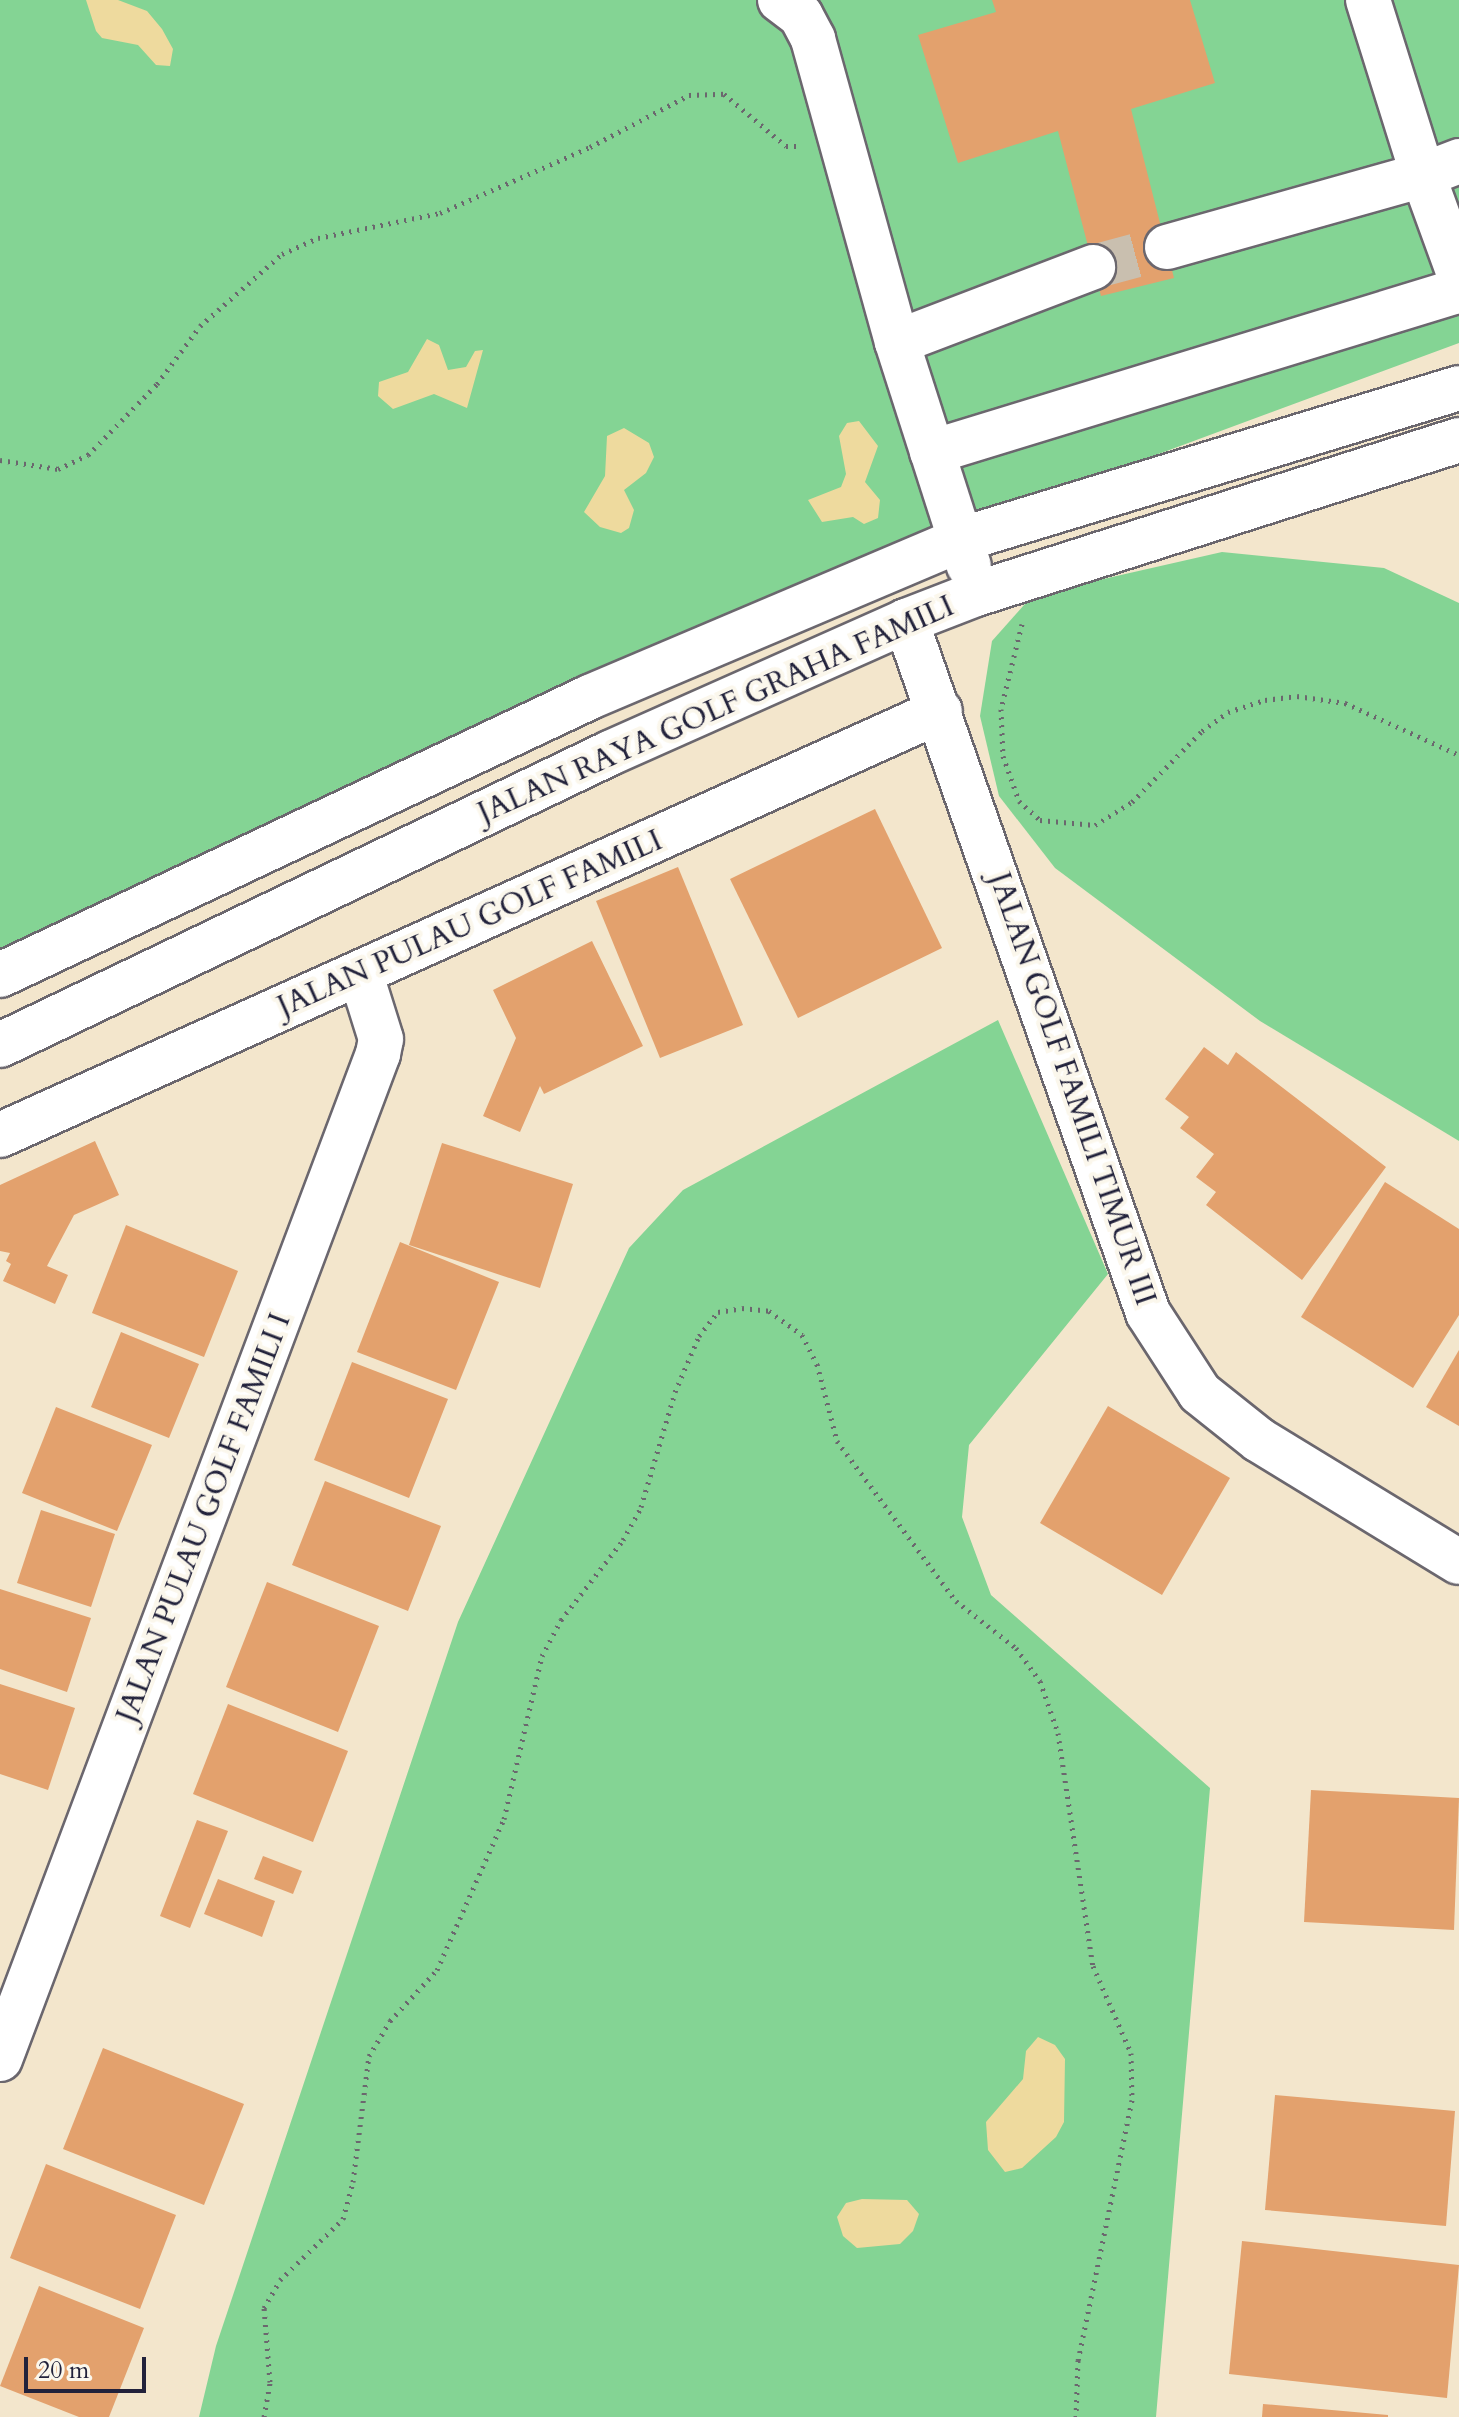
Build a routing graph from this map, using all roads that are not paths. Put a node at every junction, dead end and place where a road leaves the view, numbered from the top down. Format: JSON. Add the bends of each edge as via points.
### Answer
{"nodes":[{"id":1,"x":780,"y":0,"type":"edge"},
{"id":2,"x":1368,"y":0,"type":"edge"},
{"id":3,"x":1441,"y":168,"type":"edge"},
{"id":4,"x":1167,"y":247,"type":"tunnel mouth"},
{"id":5,"x":1093,"y":267,"type":"tunnel mouth"},
{"id":6,"x":1458,"y":287,"type":"edge"},
{"id":7,"x":897,"y":342,"type":"junction"},
{"id":8,"x":1459,"y":388,"type":"edge"},
{"id":9,"x":1459,"y":440,"type":"edge"},
{"id":10,"x":932,"y":452,"type":"junction"},
{"id":11,"x":963,"y":539,"type":"junction"},
{"id":12,"x":976,"y":594,"type":"junction"},
{"id":13,"x":906,"y":621,"type":"junction"},
{"id":14,"x":590,"y":697,"type":"junction"},
{"id":15,"x":940,"y":711,"type":"junction"},
{"id":16,"x":610,"y":753,"type":"junction"},
{"id":17,"x":0,"y":975,"type":"edge"},
{"id":18,"x":361,"y":975,"type":"junction"},
{"id":19,"x":0,"y":1045,"type":"edge"},
{"id":20,"x":0,"y":1135,"type":"edge"},
{"id":21,"x":1459,"y":1562,"type":"edge"},
{"id":22,"x":0,"y":2059,"type":"edge"}],
"edges":[{"from":1,"to":7,"type":"street","via":[[801,16],[813,39]]},
{"from":2,"to":3,"type":"street"},
{"from":3,"to":4,"type":"street"},
{"from":3,"to":6,"type":"street"},
{"from":5,"to":7,"type":"street"},
{"from":6,"to":10,"type":"street"},
{"from":7,"to":10,"type":"street"},
{"from":8,"to":11,"type":"street","name":"JALAN RAYA GOLF GRAHA FAMILI"},
{"from":9,"to":12,"type":"street","name":"JALAN RAYA GOLF GRAHA FAMILI"},
{"from":10,"to":11,"type":"street"},
{"from":11,"to":12,"type":"street"},
{"from":11,"to":14,"type":"street","name":"JALAN RAYA GOLF GRAHA FAMILI"},
{"from":12,"to":13,"type":"street","name":"JALAN RAYA GOLF GRAHA FAMILI"},
{"from":13,"to":15,"type":"street","name":"JALAN GOLF FAMILI TIMUR III"},
{"from":13,"to":16,"type":"street","name":"JALAN RAYA GOLF GRAHA FAMILI"},
{"from":14,"to":16,"type":"street"},
{"from":14,"to":17,"type":"street","name":"JALAN RAYA GOLF GRAHA FAMILI"},
{"from":15,"to":18,"type":"street","name":"JALAN PULAU GOLF FAMILI"},
{"from":15,"to":21,"type":"street","name":"JALAN GOLF FAMILI TIMUR III","via":[[1148,1313],[1200,1393],[1259,1440]]},
{"from":16,"to":19,"type":"street","name":"JALAN RAYA GOLF GRAHA FAMILI"},
{"from":18,"to":20,"type":"street","name":"JALAN PULAU GOLF FAMILI"},
{"from":18,"to":22,"type":"street","name":"JALAN PULAU GOLF FAMILI I","via":[[381,1039],[378,1054]]}]}
